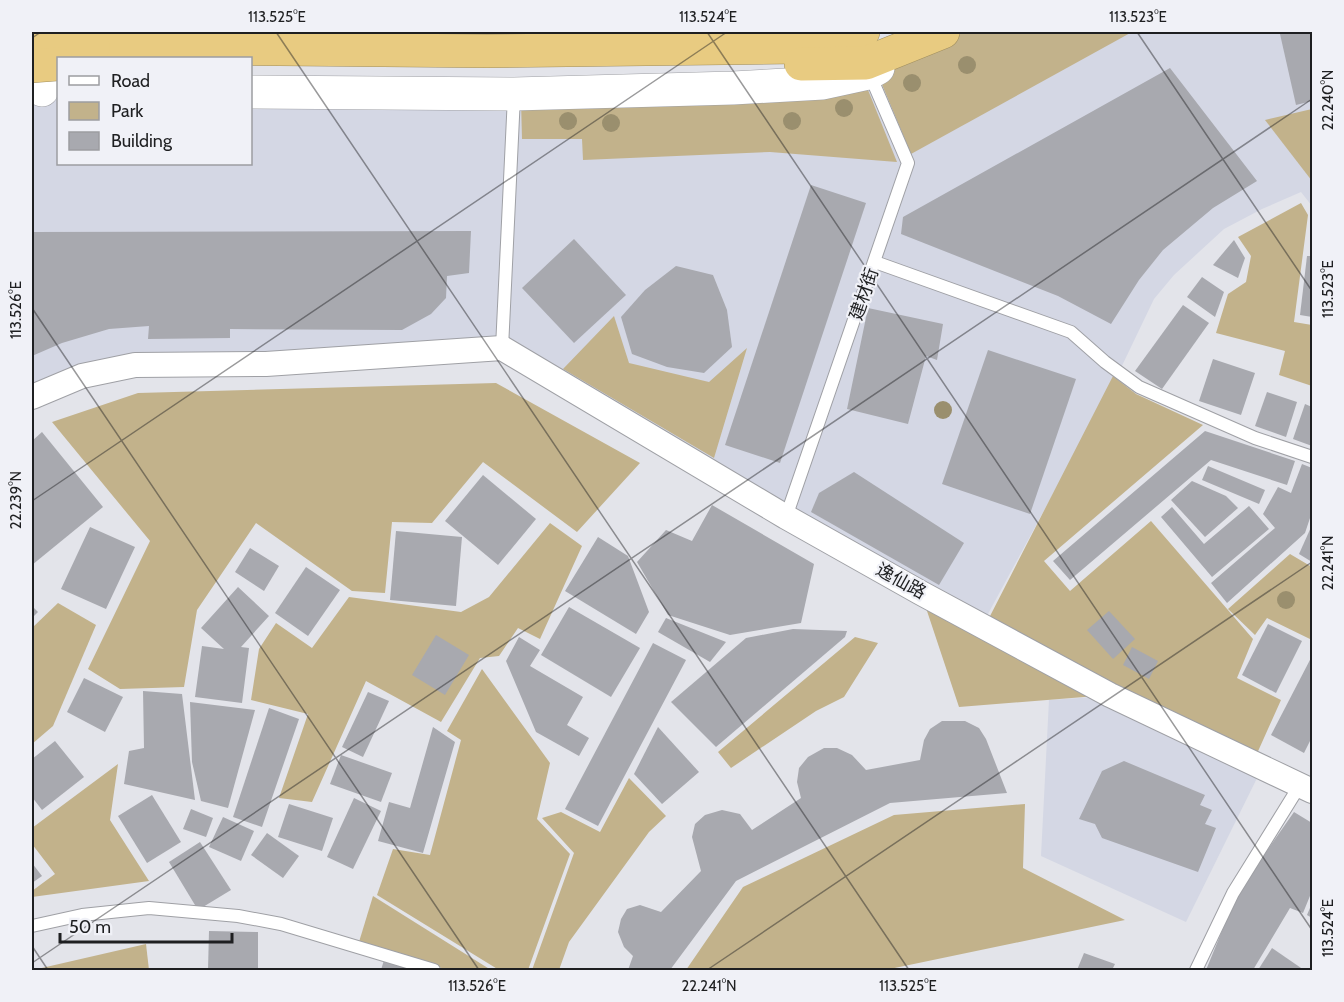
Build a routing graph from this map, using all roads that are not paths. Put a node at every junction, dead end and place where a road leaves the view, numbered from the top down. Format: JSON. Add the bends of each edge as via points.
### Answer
{"nodes":[{"id":1,"x":863,"y":32,"type":"edge"},
{"id":2,"x":938,"y":34,"type":"edge"},
{"id":3,"x":32,"y":36,"type":"edge"},
{"id":4,"x":81,"y":39,"type":"edge"},
{"id":5,"x":65,"y":57,"type":"edge"},
{"id":6,"x":57,"y":66,"type":"edge"},
{"id":7,"x":252,"y":66,"type":"edge"},
{"id":8,"x":869,"y":72,"type":"junction"},
{"id":9,"x":44,"y":81,"type":"edge"},
{"id":10,"x":252,"y":92,"type":"edge"},
{"id":11,"x":514,"y":94,"type":"junction"},
{"id":12,"x":875,"y":262,"type":"junction"},
{"id":13,"x":502,"y":348,"type":"junction"},
{"id":14,"x":32,"y":397,"type":"edge"},
{"id":15,"x":1312,"y":456,"type":"edge"},
{"id":16,"x":786,"y":517,"type":"junction"},
{"id":17,"x":1306,"y":788,"type":"edge"},
{"id":18,"x":32,"y":926,"type":"edge"},
{"id":19,"x":434,"y":970,"type":"edge"},
{"id":20,"x":1196,"y":970,"type":"edge"}],
"edges":[{"from":1,"to":4,"type":"highway","via":[[823,45],[785,47],[487,51]]},
{"from":2,"to":7,"type":"highway","via":[[866,63],[526,70]]},
{"from":2,"to":8,"type":"main road"},
{"from":3,"to":4,"type":"highway","bridge":true,"via":[[60,45]]},
{"from":4,"to":5,"type":"main road"},
{"from":6,"to":9,"type":"main road"},
{"from":8,"to":11,"type":"main road","via":[[823,83]]},
{"from":8,"to":12,"type":"lane","name":"建材街","via":[[908,163]]},
{"from":10,"to":11,"type":"main road"},
{"from":11,"to":13,"type":"lane"},
{"from":12,"to":15,"type":"lane","via":[[1071,332],[1139,387],[1255,438]]},
{"from":12,"to":16,"type":"lane","name":"建材街"},
{"from":13,"to":14,"type":"street","via":[[266,364],[135,365],[82,376]]},
{"from":13,"to":16,"type":"street","name":"逸仙路"},
{"from":16,"to":17,"type":"street","name":"逸仙路","via":[[1110,695]]},
{"from":17,"to":20,"type":"lane","via":[[1233,892]]},
{"from":18,"to":19,"type":"lane","via":[[82,915],[149,908],[238,916],[281,924]]}]}
